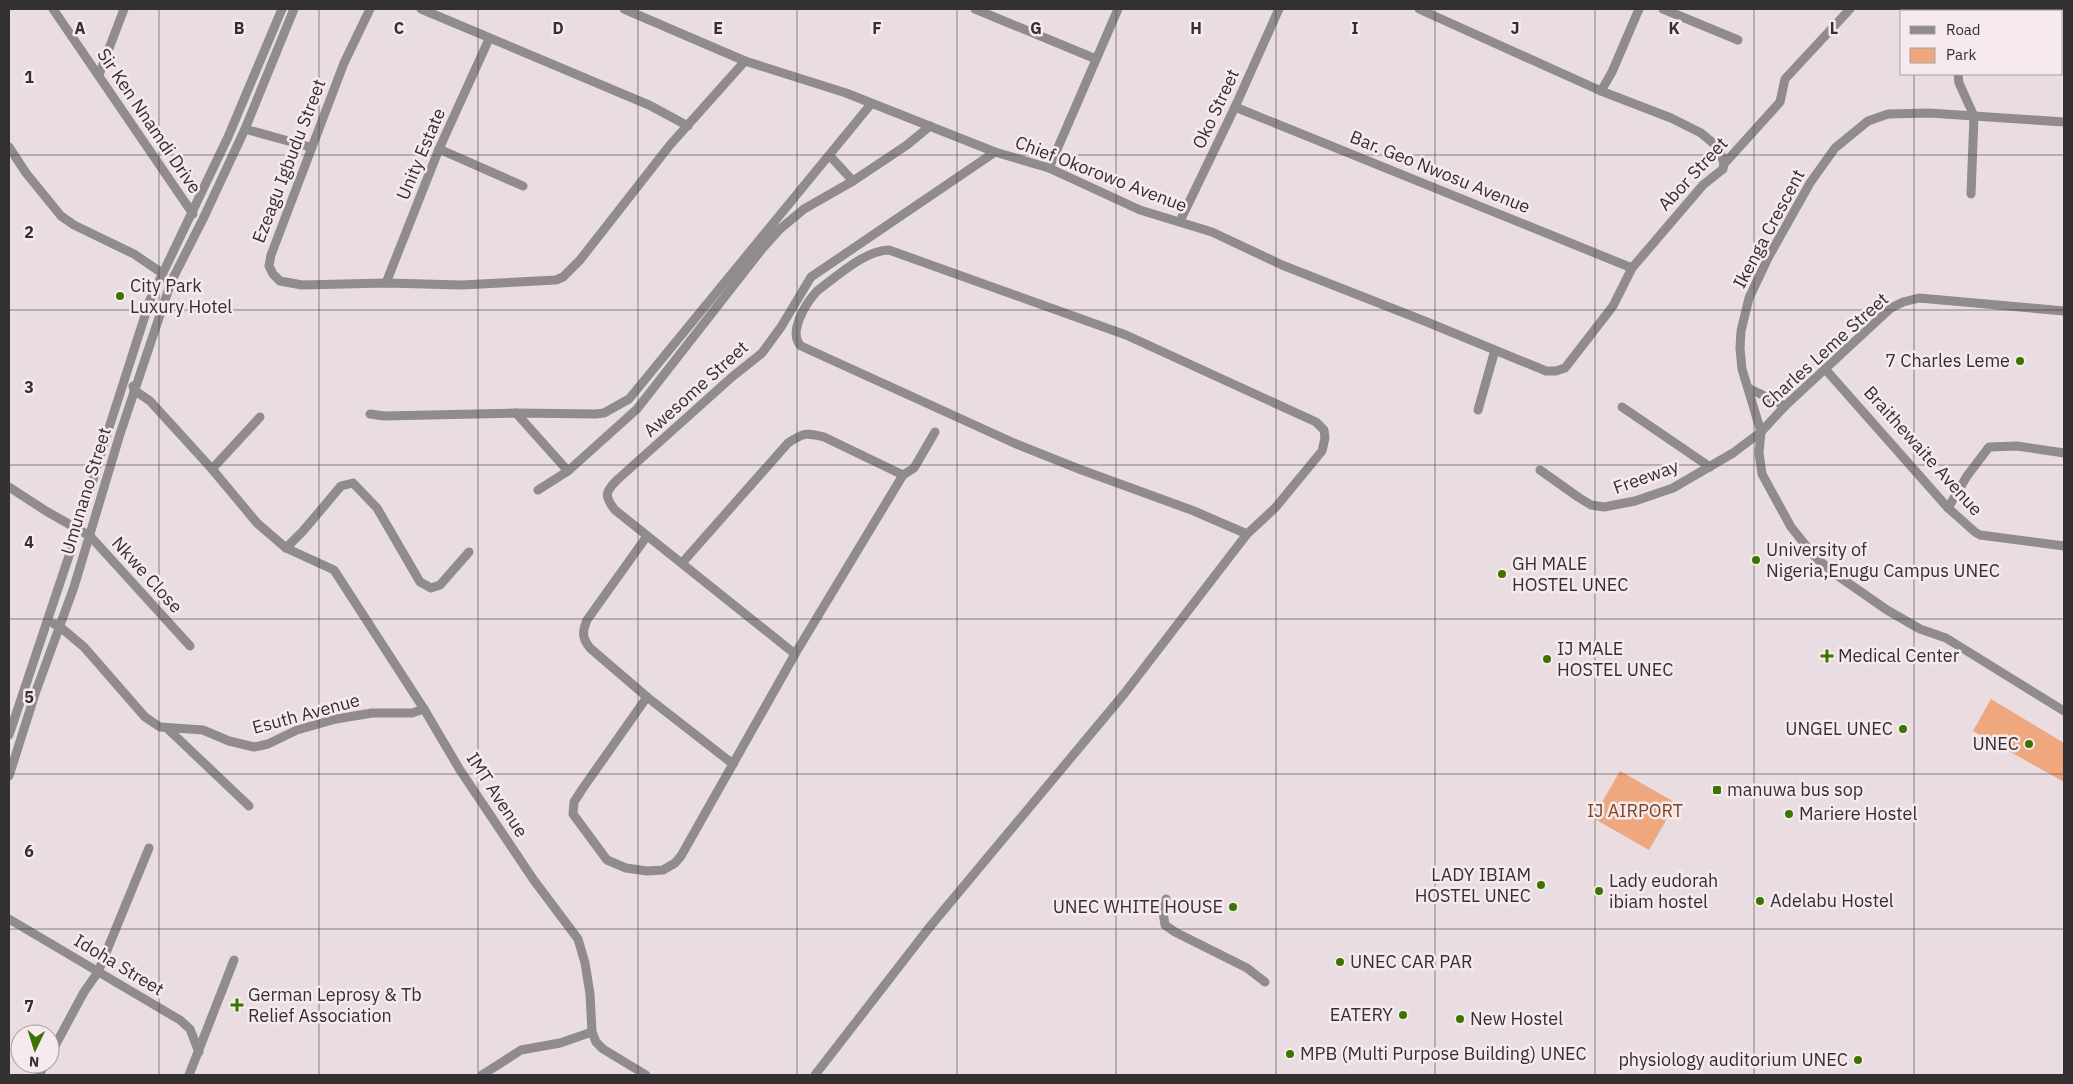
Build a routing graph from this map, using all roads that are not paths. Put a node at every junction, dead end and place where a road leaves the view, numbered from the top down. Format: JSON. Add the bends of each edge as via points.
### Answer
{"nodes":[{"id":1,"x":53,"y":9,"type":"edge"},
{"id":2,"x":124,"y":9,"type":"edge"},
{"id":3,"x":282,"y":9,"type":"edge"},
{"id":4,"x":294,"y":9,"type":"edge"},
{"id":5,"x":370,"y":9,"type":"edge"},
{"id":6,"x":421,"y":9,"type":"edge"},
{"id":7,"x":624,"y":9,"type":"edge"},
{"id":8,"x":975,"y":9,"type":"edge"},
{"id":9,"x":1118,"y":9,"type":"edge"},
{"id":10,"x":1279,"y":9,"type":"edge"},
{"id":11,"x":1419,"y":9,"type":"edge"},
{"id":12,"x":1639,"y":9,"type":"edge"},
{"id":13,"x":1663,"y":9,"type":"edge"},
{"id":14,"x":1850,"y":9,"type":"edge"},
{"id":15,"x":489,"y":39,"type":"junction"},
{"id":16,"x":1738,"y":40,"type":"dead end"},
{"id":17,"x":1096,"y":59,"type":"junction"},
{"id":18,"x":745,"y":61,"type":"junction"},
{"id":19,"x":99,"y":75,"type":"junction"},
{"id":20,"x":1958,"y":75,"type":"edge"},
{"id":21,"x":1601,"y":91,"type":"junction"},
{"id":22,"x":871,"y":104,"type":"junction"},
{"id":23,"x":1235,"y":107,"type":"junction"},
{"id":24,"x":1974,"y":116,"type":"junction"},
{"id":25,"x":2064,"y":122,"type":"edge"},
{"id":26,"x":688,"y":126,"type":"junction"},
{"id":27,"x":930,"y":126,"type":"junction"},
{"id":28,"x":245,"y":129,"type":"junction"},
{"id":29,"x":9,"y":147,"type":"edge"},
{"id":30,"x":310,"y":147,"type":"junction"},
{"id":31,"x":439,"y":149,"type":"junction"},
{"id":32,"x":995,"y":152,"type":"junction"},
{"id":33,"x":830,"y":156,"type":"junction"},
{"id":34,"x":1724,"y":164,"type":"junction"},
{"id":35,"x":1048,"y":168,"type":"junction"},
{"id":36,"x":853,"y":181,"type":"junction"},
{"id":37,"x":523,"y":186,"type":"dead end"},
{"id":38,"x":1971,"y":194,"type":"dead end"},
{"id":39,"x":193,"y":214,"type":"junction"},
{"id":40,"x":203,"y":219,"type":"joint"},
{"id":41,"x":1180,"y":221,"type":"junction"},
{"id":42,"x":1632,"y":268,"type":"junction"},
{"id":43,"x":162,"y":273,"type":"junction"},
{"id":44,"x":386,"y":283,"type":"junction"},
{"id":45,"x":2063,"y":308,"type":"edge"},
{"id":46,"x":1495,"y":350,"type":"junction"},
{"id":47,"x":1565,"y":368,"type":"joint"},
{"id":48,"x":1826,"y":370,"type":"junction"},
{"id":49,"x":126,"y":374,"type":"junction"},
{"id":50,"x":1748,"y":388,"type":"junction"},
{"id":51,"x":134,"y":390,"type":"junction"},
{"id":52,"x":1785,"y":406,"type":"junction"},
{"id":53,"x":1622,"y":407,"type":"dead end"},
{"id":54,"x":1478,"y":410,"type":"dead end"},
{"id":55,"x":370,"y":414,"type":"dead end"},
{"id":56,"x":516,"y":414,"type":"junction"},
{"id":57,"x":260,"y":417,"type":"dead end"},
{"id":58,"x":935,"y":432,"type":"dead end"},
{"id":59,"x":1761,"y":432,"type":"junction"},
{"id":60,"x":2064,"y":453,"type":"edge"},
{"id":61,"x":1710,"y":467,"type":"junction"},
{"id":62,"x":212,"y":469,"type":"junction"},
{"id":63,"x":1540,"y":470,"type":"dead end"},
{"id":64,"x":568,"y":471,"type":"junction"},
{"id":65,"x":903,"y":475,"type":"junction"},
{"id":66,"x":9,"y":487,"type":"edge"},
{"id":67,"x":538,"y":490,"type":"dead end"},
{"id":68,"x":1948,"y":508,"type":"junction"},
{"id":69,"x":78,"y":529,"type":"junction"},
{"id":70,"x":1247,"y":534,"type":"junction"},
{"id":71,"x":90,"y":536,"type":"junction"},
{"id":72,"x":647,"y":536,"type":"junction"},
{"id":73,"x":2064,"y":546,"type":"edge"},
{"id":74,"x":286,"y":548,"type":"junction"},
{"id":75,"x":469,"y":552,"type":"dead end"},
{"id":76,"x":682,"y":563,"type":"junction"},
{"id":77,"x":46,"y":622,"type":"junction"},
{"id":78,"x":59,"y":626,"type":"junction"},
{"id":79,"x":190,"y":646,"type":"dead end"},
{"id":80,"x":795,"y":654,"type":"junction"},
{"id":81,"x":647,"y":697,"type":"junction"},
{"id":82,"x":424,"y":709,"type":"junction"},
{"id":83,"x":2064,"y":711,"type":"edge"},
{"id":84,"x":168,"y":729,"type":"junction"},
{"id":85,"x":9,"y":734,"type":"edge"},
{"id":86,"x":12,"y":749,"type":"edge"},
{"id":87,"x":732,"y":764,"type":"junction"},
{"id":88,"x":9,"y":776,"type":"edge"},
{"id":89,"x":249,"y":806,"type":"dead end"},
{"id":90,"x":148,"y":848,"type":"dead end"},
{"id":91,"x":1166,"y":899,"type":"dead end"},
{"id":92,"x":9,"y":919,"type":"edge"},
{"id":93,"x":234,"y":960,"type":"dead end"},
{"id":94,"x":98,"y":972,"type":"junction"},
{"id":95,"x":1265,"y":982,"type":"dead end"},
{"id":96,"x":592,"y":1032,"type":"junction"},
{"id":97,"x":60,"y":1036,"type":"edge"},
{"id":98,"x":198,"y":1052,"type":"junction"},
{"id":99,"x":189,"y":1075,"type":"edge"},
{"id":100,"x":482,"y":1075,"type":"edge"},
{"id":101,"x":646,"y":1075,"type":"edge"},
{"id":102,"x":815,"y":1075,"type":"edge"}],
"edges":[{"from":1,"to":19,"type":"street","name":"Sir Ken Nnamdi Drive"},
{"from":2,"to":19,"type":"street"},
{"from":3,"to":39,"type":"street","name":"Sir Ken Nnamdi Drive"},
{"from":4,"to":28,"type":"street","name":"Sir Ken Nnamdi Drive"},
{"from":5,"to":30,"type":"street","name":"Ezeagu Igbudu Street"},
{"from":6,"to":15,"type":"street"},
{"from":7,"to":18,"type":"street","name":"Chief Okorowo Avenue"},
{"from":8,"to":17,"type":"street"},
{"from":9,"to":17,"type":"street"},
{"from":10,"to":23,"type":"street","name":"Oko Street"},
{"from":11,"to":21,"type":"street"},
{"from":12,"to":21,"type":"street"},
{"from":13,"to":16,"type":"street"},
{"from":14,"to":34,"type":"street","name":"Abor Street","via":[[1785,78],[1780,102]]},
{"from":15,"to":26,"type":"street","via":[[649,105]]},
{"from":15,"to":31,"type":"street","name":"Unity Estate"},
{"from":17,"to":35,"type":"street"},
{"from":18,"to":22,"type":"street","name":"Chief Okorowo Avenue","via":[[794,75]]},
{"from":18,"to":26,"type":"street","name":"Ezeagu Igbudu Street"},
{"from":19,"to":39,"type":"street","name":"Sir Ken Nnamdi Drive"},
{"from":20,"to":24,"type":"street"},
{"from":21,"to":34,"type":"street","via":[[1701,133],[1719,148]]},
{"from":22,"to":27,"type":"street","name":"Chief Okorowo Avenue"},
{"from":22,"to":33,"type":"street"},
{"from":23,"to":41,"type":"street","name":"Oko Street"},
{"from":23,"to":42,"type":"street","name":"Bar. Geo Nwosu Avenue"},
{"from":24,"to":25,"type":"street","name":"Ikenga Crescent"},
{"from":24,"to":38,"type":"street"},
{"from":24,"to":50,"type":"street","name":"Ikenga Crescent","via":[[1888,114],[1870,120],[1835,148],[1809,186],[1749,298],[1740,348]]},
{"from":26,"to":44,"type":"street","name":"Ezeagu Igbudu Street","via":[[563,277],[462,285]]},
{"from":27,"to":32,"type":"street","name":"Chief Okorowo Avenue"},
{"from":27,"to":36,"type":"street","via":[[908,145]]},
{"from":28,"to":30,"type":"street"},
{"from":28,"to":40,"type":"street","name":"Sir Ken Nnamdi Drive"},
{"from":29,"to":43,"type":"street","via":[[61,216],[134,254]]},
{"from":30,"to":44,"type":"street","name":"Ezeagu Igbudu Street","via":[[270,255],[269,266],[273,274],[280,281],[302,285]]},
{"from":31,"to":37,"type":"street"},
{"from":31,"to":44,"type":"street","name":"Unity Estate"},
{"from":32,"to":35,"type":"street","name":"Chief Okorowo Avenue"},
{"from":32,"to":72,"type":"street","name":"Awesome Street","via":[[811,277],[777,335],[762,353],[610,488],[608,502]]},
{"from":33,"to":36,"type":"street"},
{"from":33,"to":56,"type":"street","via":[[629,400],[604,413]]},
{"from":34,"to":42,"type":"street","name":"Abor Street","via":[[1723,169],[1703,185]]},
{"from":35,"to":41,"type":"street","name":"Chief Okorowo Avenue","via":[[1140,210]]},
{"from":36,"to":64,"type":"street","via":[[804,209],[780,229],[637,409]]},
{"from":39,"to":43,"type":"street","name":"Umunano Street"},
{"from":40,"to":51,"type":"street","name":"Umunano Street","via":[[171,282]]},
{"from":41,"to":46,"type":"street","name":"Chief Okorowo Avenue"},
{"from":42,"to":47,"type":"street","name":"Abor Street","via":[[1613,306]]},
{"from":43,"to":49,"type":"street","name":"Umunano Street","via":[[145,313]]},
{"from":45,"to":48,"type":"street","name":"Charles Leme Street","via":[[1930,297],[1903,302],[1892,308]]},
{"from":46,"to":47,"type":"street","name":"Chief Okorowo Avenue","via":[[1546,371]]},
{"from":46,"to":54,"type":"street"},
{"from":48,"to":52,"type":"street","name":"Charles Leme Street"},
{"from":48,"to":68,"type":"street","name":"Braithewaite Avenue"},
{"from":49,"to":51,"type":"street"},
{"from":49,"to":69,"type":"street","name":"Umunano Street"},
{"from":50,"to":52,"type":"street"},
{"from":50,"to":59,"type":"street","name":"Ikenga Crescent"},
{"from":51,"to":62,"type":"street","name":"IMT Avenue","via":[[150,401]]},
{"from":51,"to":71,"type":"street","name":"Umunano Street"},
{"from":52,"to":59,"type":"street","name":"Charles Leme Street"},
{"from":53,"to":61,"type":"street"},
{"from":55,"to":56,"type":"street"},
{"from":56,"to":64,"type":"street"},
{"from":57,"to":62,"type":"street"},
{"from":58,"to":65,"type":"street","via":[[914,468]]},
{"from":59,"to":61,"type":"street","name":"Charles Leme Street"},
{"from":59,"to":83,"type":"street","name":"Ikenga Crescent","via":[[1758,453],[1762,474],[1791,527],[1816,558],[1858,591],[1920,629],[1946,638]]},
{"from":60,"to":68,"type":"street","via":[[2017,446],[1989,447],[1966,476]]},
{"from":61,"to":63,"type":"street","name":"Freeway","via":[[1673,488],[1604,507],[1578,497]]},
{"from":62,"to":74,"type":"street","name":"IMT Avenue","via":[[257,523]]},
{"from":64,"to":67,"type":"street"},
{"from":65,"to":76,"type":"street","via":[[824,437],[801,434],[788,443]]},
{"from":65,"to":80,"type":"street"},
{"from":66,"to":69,"type":"street","name":"Nkwe Close"},
{"from":68,"to":73,"type":"street","name":"Braithewaite Avenue","via":[[1980,535]]},
{"from":69,"to":71,"type":"street","name":"Nkwe Close"},
{"from":69,"to":77,"type":"street","name":"Umunano Street"},
{"from":70,"to":70,"type":"street","via":[[1014,443],[801,346],[797,328],[810,298],[870,253],[889,250],[1126,336],[1316,422],[1324,430],[1322,451],[1275,508]]},
{"from":70,"to":102,"type":"street","via":[[1124,694],[928,929]]},
{"from":71,"to":78,"type":"street","name":"Umunano Street"},
{"from":71,"to":79,"type":"street","name":"Nkwe Close"},
{"from":72,"to":76,"type":"street","name":"Awesome Street"},
{"from":72,"to":81,"type":"street","via":[[587,620],[582,632],[590,648]]},
{"from":74,"to":75,"type":"street","via":[[341,486],[353,483],[377,508],[425,586],[440,585]]},
{"from":74,"to":82,"type":"street","name":"IMT Avenue","via":[[334,570]]},
{"from":76,"to":80,"type":"street","name":"Awesome Street"},
{"from":77,"to":78,"type":"street"},
{"from":77,"to":85,"type":"street","name":"Umunano Street"},
{"from":78,"to":84,"type":"street","name":"Esuth Avenue","via":[[84,647],[145,717],[153,724]]},
{"from":78,"to":86,"type":"street","name":"Umunano Street"},
{"from":80,"to":87,"type":"street"},
{"from":81,"to":87,"type":"street"},
{"from":81,"to":87,"type":"street","via":[[574,802],[573,814],[607,860],[626,868],[647,871],[662,870],[676,863]]},
{"from":82,"to":84,"type":"street","name":"Esuth Avenue","via":[[412,713],[372,713],[336,719],[254,747],[203,730]]},
{"from":82,"to":96,"type":"street","name":"IMT Avenue","via":[[465,778],[578,940],[585,962]]},
{"from":84,"to":89,"type":"street"},
{"from":86,"to":88,"type":"street","name":"Umunano Street"},
{"from":90,"to":94,"type":"street"},
{"from":91,"to":95,"type":"street","via":[[1165,925],[1247,968]]},
{"from":92,"to":94,"type":"street","name":"Idoha Street"},
{"from":93,"to":98,"type":"street"},
{"from":94,"to":97,"type":"street"},
{"from":94,"to":98,"type":"street","name":"Idoha Street","via":[[180,1020],[190,1029]]},
{"from":96,"to":100,"type":"street","via":[[560,1043],[521,1050]]},
{"from":96,"to":101,"type":"street","via":[[603,1049]]},
{"from":98,"to":99,"type":"street"}]}
